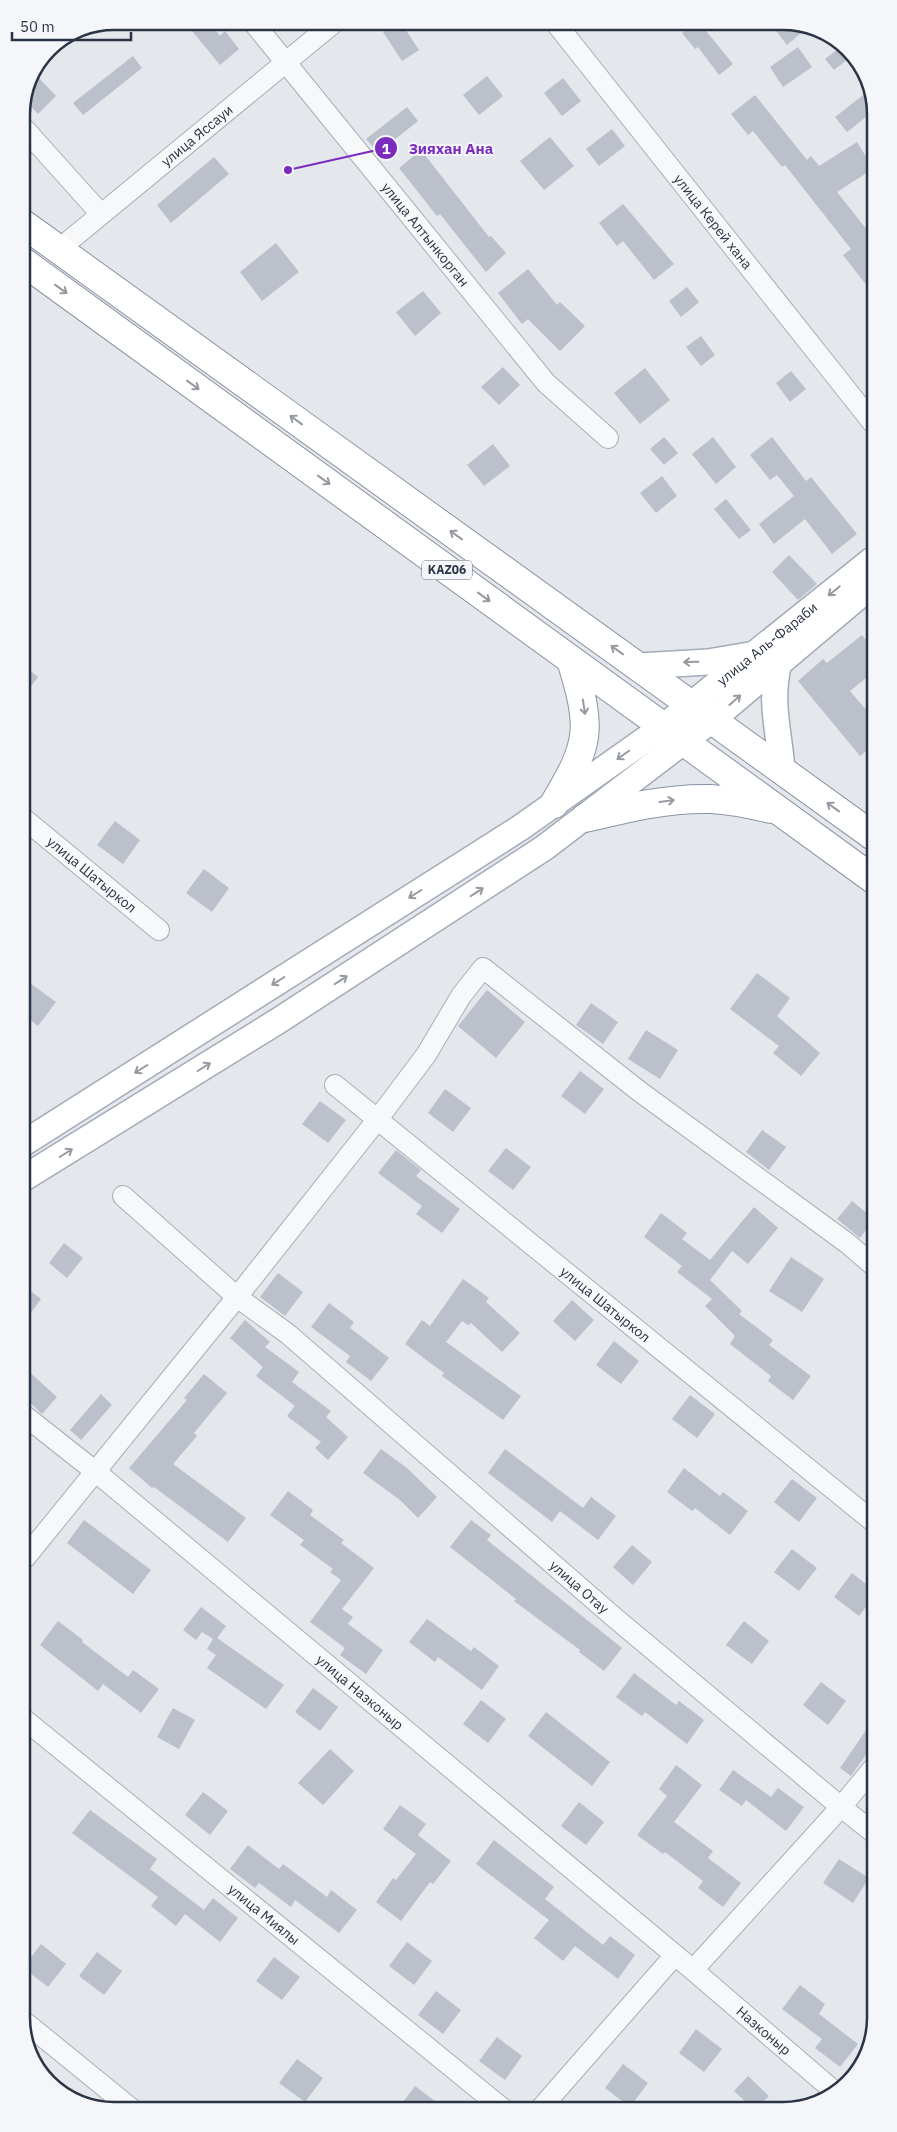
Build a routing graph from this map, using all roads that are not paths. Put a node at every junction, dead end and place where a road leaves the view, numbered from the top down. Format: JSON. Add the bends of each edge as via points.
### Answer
{"nodes":[{"id":1,"x":259,"y":30,"type":"edge"},
{"id":2,"x":325,"y":30,"type":"edge"},
{"id":3,"x":561,"y":30,"type":"edge"},
{"id":4,"x":286,"y":63,"type":"junction"},
{"id":5,"x":30,"y":134,"type":"edge"},
{"id":6,"x":100,"y":213,"type":"junction"},
{"id":7,"x":30,"y":229,"type":"edge"},
{"id":8,"x":58,"y":250,"type":"junction"},
{"id":9,"x":30,"y":266,"type":"edge"},
{"id":10,"x":867,"y":416,"type":"edge"},
{"id":11,"x":608,"y":438,"type":"dead end"},
{"id":12,"x":867,"y":565,"type":"edge"},
{"id":13,"x":867,"y":589,"type":"edge"},
{"id":14,"x":768,"y":658,"type":"junction"},
{"id":15,"x":571,"y":660,"type":"junction"},
{"id":16,"x":639,"y":666,"type":"junction"},
{"id":17,"x":702,"y":712,"type":"junction"},
{"id":18,"x":672,"y":734,"type":"junction"},
{"id":19,"x":782,"y":770,"type":"junction"},
{"id":20,"x":554,"y":804,"type":"junction"},
{"id":21,"x":778,"y":810,"type":"junction"},
{"id":22,"x":585,"y":818,"type":"junction"},
{"id":23,"x":30,"y":824,"type":"edge"},
{"id":24,"x":520,"y":828,"type":"junction"},
{"id":25,"x":867,"y":832,"type":"edge"},
{"id":26,"x":544,"y":848,"type":"junction"},
{"id":27,"x":867,"y":875,"type":"edge"},
{"id":28,"x":160,"y":930,"type":"dead end"},
{"id":29,"x":335,"y":1085,"type":"dead end"},
{"id":30,"x":377,"y":1120,"type":"junction"},
{"id":31,"x":30,"y":1138,"type":"edge"},
{"id":32,"x":30,"y":1174,"type":"edge"},
{"id":33,"x":123,"y":1196,"type":"dead end"},
{"id":34,"x":867,"y":1260,"type":"edge"},
{"id":35,"x":237,"y":1297,"type":"junction"},
{"id":36,"x":30,"y":1421,"type":"edge"},
{"id":37,"x":96,"y":1472,"type":"junction"},
{"id":38,"x":867,"y":1517,"type":"edge"},
{"id":39,"x":30,"y":1552,"type":"edge"},
{"id":40,"x":30,"y":1724,"type":"edge"},
{"id":41,"x":867,"y":1776,"type":"edge"},
{"id":42,"x":841,"y":1807,"type":"junction"},
{"id":43,"x":867,"y":1828,"type":"edge"},
{"id":44,"x":675,"y":1955,"type":"junction"},
{"id":45,"x":694,"y":1970,"type":"junction"},
{"id":46,"x":31,"y":2027,"type":"edge"},
{"id":47,"x":830,"y":2087,"type":"edge"},
{"id":48,"x":123,"y":2102,"type":"edge"},
{"id":49,"x":495,"y":2102,"type":"edge"},
{"id":50,"x":545,"y":2102,"type":"edge"}],
"edges":[{"from":1,"to":4,"type":"street","name":"улица Алтынкорган"},
{"from":2,"to":4,"type":"street","name":"улица Яссауи"},
{"from":3,"to":10,"type":"street","name":"улица Керей хана"},
{"from":4,"to":6,"type":"street","name":"улица Яссауи"},
{"from":4,"to":11,"type":"street","name":"улица Алтынкорган","via":[[546,384]]},
{"from":5,"to":6,"type":"street"},
{"from":6,"to":8,"type":"street","name":"улица Яссауи"},
{"from":7,"to":8,"type":"highway","number":"KАZ06"},
{"from":16,"to":8,"type":"highway","number":"KАZ06","one_way":true},
{"from":9,"to":15,"type":"highway","number":"KАZ06","one_way":true},
{"from":12,"to":14,"type":"main road","name":"улица Аль-Фараби","one_way":true},
{"from":13,"to":14,"type":"main road","name":"улица Аль-Фараби"},
{"from":14,"to":16,"type":"main road","one_way":true},
{"from":14,"to":17,"type":"main road","name":"улица Аль-Фараби"},
{"from":14,"to":19,"type":"main road"},
{"from":15,"to":18,"type":"highway","number":"KАZ06"},
{"from":15,"to":20,"type":"highway","one_way":true,"via":[[585,709],[584,740],[574,770]]},
{"from":16,"to":17,"type":"highway","number":"KАZ06"},
{"from":17,"to":18,"type":"main road","name":"улица Аль-Фараби"},
{"from":17,"to":19,"type":"highway","number":"KАZ06"},
{"from":18,"to":20,"type":"main road","one_way":true},
{"from":18,"to":21,"type":"highway","number":"KАZ06"},
{"from":18,"to":22,"type":"main road"},
{"from":25,"to":19,"type":"highway","number":"KАZ06","one_way":true},
{"from":20,"to":24,"type":"main road"},
{"from":22,"to":21,"type":"highway","one_way":true,"via":[[675,800],[710,799]]},
{"from":21,"to":27,"type":"highway","number":"KАZ06"},
{"from":22,"to":26,"type":"main road"},
{"from":23,"to":28,"type":"street","name":"улица Шатыркол"},
{"from":24,"to":26,"type":"main road"},
{"from":24,"to":31,"type":"main road","one_way":true},
{"from":32,"to":26,"type":"main road","one_way":true,"via":[[278,1021]]},
{"from":29,"to":30,"type":"street","name":"улица Шатыркол"},
{"from":30,"to":34,"type":"street","via":[[426,1055],[461,996],[484,968],[638,1091]]},
{"from":30,"to":35,"type":"street"},
{"from":30,"to":38,"type":"street","name":"улица Шатыркол"},
{"from":33,"to":35,"type":"street","name":"улица Отау"},
{"from":35,"to":37,"type":"street"},
{"from":35,"to":42,"type":"street","name":"улица Отау","via":[[288,1334],[608,1612]]},
{"from":36,"to":37,"type":"street","name":"улица Назконыр"},
{"from":37,"to":39,"type":"street"},
{"from":37,"to":44,"type":"street","name":"улица Назконыр"},
{"from":40,"to":49,"type":"street","name":"улица Миялы"},
{"from":41,"to":42,"type":"street"},
{"from":42,"to":43,"type":"street","name":"улица Отау"},
{"from":42,"to":45,"type":"street"},
{"from":44,"to":45,"type":"street","name":"улица Назконыр"},
{"from":44,"to":50,"type":"street"},
{"from":45,"to":47,"type":"street","name":"Назконыр"},
{"from":46,"to":48,"type":"street"}]}
